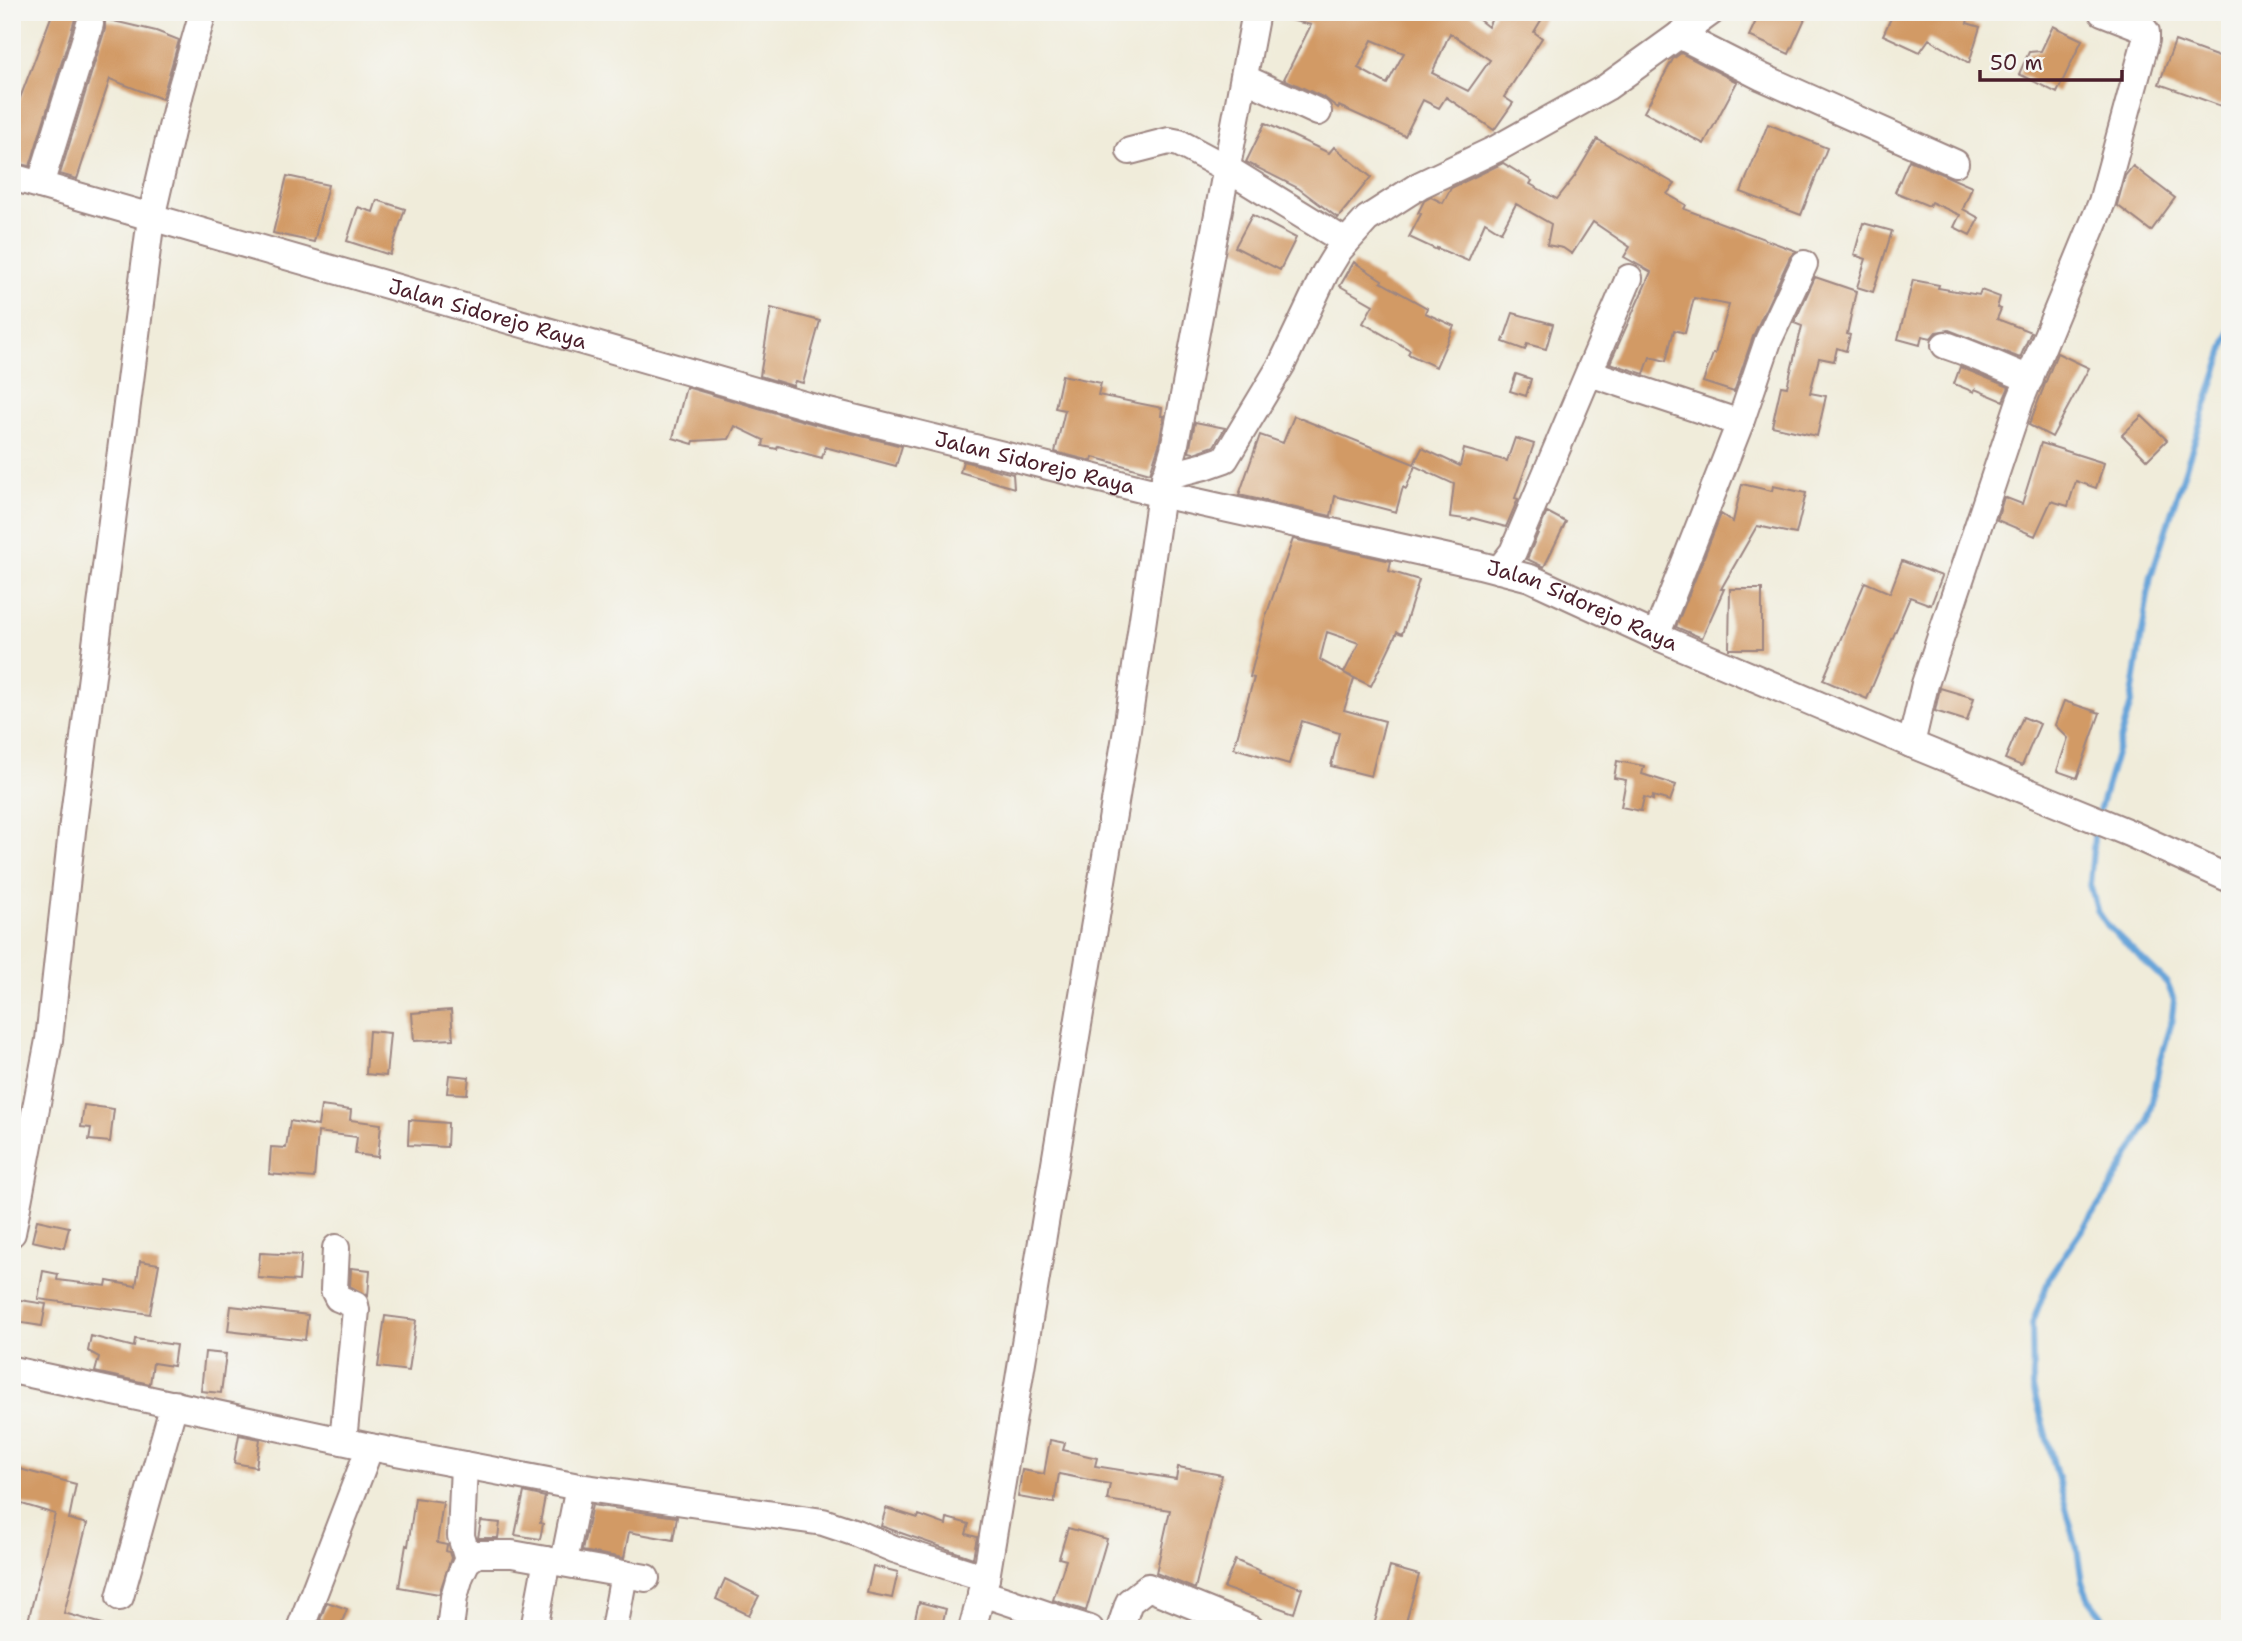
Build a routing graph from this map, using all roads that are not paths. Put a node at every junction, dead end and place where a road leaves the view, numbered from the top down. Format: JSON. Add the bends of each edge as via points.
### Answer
{"nodes":[{"id":1,"x":203,"y":12,"type":"edge"},
{"id":2,"x":1256,"y":12,"type":"edge"},
{"id":3,"x":1711,"y":12,"type":"edge"},
{"id":4,"x":2102,"y":12,"type":"edge"},
{"id":5,"x":90,"y":24,"type":"dead end"},
{"id":6,"x":1679,"y":35,"type":"junction"},
{"id":7,"x":1244,"y":78,"type":"junction"},
{"id":8,"x":1318,"y":112,"type":"dead end"},
{"id":9,"x":1130,"y":151,"type":"dead end"},
{"id":10,"x":1955,"y":163,"type":"dead end"},
{"id":11,"x":1226,"y":168,"type":"junction"},
{"id":12,"x":12,"y":177,"type":"edge"},
{"id":13,"x":40,"y":186,"type":"junction"},
{"id":14,"x":151,"y":218,"type":"junction"},
{"id":15,"x":1346,"y":242,"type":"junction"},
{"id":16,"x":1804,"y":264,"type":"dead end"},
{"id":17,"x":1629,"y":278,"type":"dead end"},
{"id":18,"x":1945,"y":345,"type":"dead end"},
{"id":19,"x":1590,"y":373,"type":"junction"},
{"id":20,"x":2030,"y":379,"type":"junction"},
{"id":21,"x":1740,"y":423,"type":"junction"},
{"id":22,"x":1163,"y":485,"type":"junction"},
{"id":23,"x":1499,"y":570,"type":"junction"},
{"id":24,"x":1656,"y":635,"type":"junction"},
{"id":25,"x":1911,"y":744,"type":"junction"},
{"id":26,"x":2230,"y":879,"type":"edge"},
{"id":27,"x":12,"y":1233,"type":"edge"},
{"id":28,"x":336,"y":1248,"type":"dead end"},
{"id":29,"x":12,"y":1370,"type":"edge"},
{"id":30,"x":174,"y":1404,"type":"junction"},
{"id":31,"x":343,"y":1441,"type":"junction"},
{"id":32,"x":370,"y":1447,"type":"junction"},
{"id":33,"x":464,"y":1465,"type":"junction"},
{"id":34,"x":579,"y":1487,"type":"junction"},
{"id":35,"x":468,"y":1560,"type":"junction"},
{"id":36,"x":556,"y":1561,"type":"junction"},
{"id":37,"x":984,"y":1585,"type":"junction"},
{"id":38,"x":120,"y":1597,"type":"dead end"},
{"id":39,"x":300,"y":1629,"type":"edge"},
{"id":40,"x":450,"y":1629,"type":"edge"},
{"id":41,"x":534,"y":1629,"type":"edge"},
{"id":42,"x":614,"y":1629,"type":"edge"},
{"id":43,"x":972,"y":1629,"type":"edge"},
{"id":44,"x":1090,"y":1629,"type":"edge"},
{"id":45,"x":1120,"y":1629,"type":"edge"},
{"id":46,"x":1251,"y":1629,"type":"edge"}],
"edges":[{"from":1,"to":14,"type":"street"},
{"from":2,"to":7,"type":"street"},
{"from":3,"to":6,"type":"street"},
{"from":4,"to":20,"type":"street","via":[[2143,28],[2146,40],[2102,202]]},
{"from":5,"to":13,"type":"street"},
{"from":6,"to":10,"type":"street"},
{"from":6,"to":15,"type":"street","via":[[1607,87],[1420,185],[1367,219]]},
{"from":7,"to":8,"type":"street"},
{"from":7,"to":11,"type":"street"},
{"from":9,"to":11,"type":"street","via":[[1169,141]]},
{"from":11,"to":15,"type":"street"},
{"from":11,"to":22,"type":"street","via":[[1174,449]]},
{"from":12,"to":13,"type":"street","name":"Jalan Sidorejo Raya"},
{"from":13,"to":14,"type":"street","name":"Jalan Sidorejo Raya"},
{"from":14,"to":22,"type":"street","name":"Jalan Sidorejo Raya","via":[[764,394]]},
{"from":14,"to":27,"type":"street","via":[[49,1040]]},
{"from":15,"to":22,"type":"street","via":[[1325,273],[1282,364],[1233,449],[1225,459]]},
{"from":16,"to":21,"type":"street","via":[[1768,341]]},
{"from":17,"to":19,"type":"street"},
{"from":18,"to":20,"type":"street"},
{"from":19,"to":21,"type":"street"},
{"from":19,"to":23,"type":"street","via":[[1513,552]]},
{"from":20,"to":25,"type":"street","via":[[1925,684]]},
{"from":21,"to":24,"type":"street"},
{"from":22,"to":23,"type":"street","name":"Jalan Sidorejo Raya"},
{"from":22,"to":37,"type":"street","via":[[1126,736]]},
{"from":23,"to":24,"type":"street","name":"Jalan Sidorejo Raya","via":[[1530,578]]},
{"from":24,"to":25,"type":"street","name":"Jalan Sidorejo Raya"},
{"from":25,"to":26,"type":"street","name":"Jalan Sidorejo Raya"},
{"from":28,"to":31,"type":"street","via":[[334,1290],[356,1310]]},
{"from":29,"to":30,"type":"street"},
{"from":30,"to":31,"type":"street"},
{"from":30,"to":38,"type":"street"},
{"from":31,"to":32,"type":"street"},
{"from":32,"to":33,"type":"street"},
{"from":32,"to":39,"type":"street"},
{"from":33,"to":34,"type":"street"},
{"from":33,"to":35,"type":"street","via":[[461,1536]]},
{"from":34,"to":36,"type":"street"},
{"from":34,"to":37,"type":"street","via":[[823,1522]]},
{"from":35,"to":36,"type":"street","via":[[488,1552]]},
{"from":35,"to":40,"type":"street","via":[[454,1597]]},
{"from":36,"to":41,"type":"street"},
{"from":36,"to":42,"type":"street","via":[[635,1576]]},
{"from":37,"to":43,"type":"street"},
{"from":37,"to":44,"type":"street","via":[[1048,1617]]},
{"from":45,"to":46,"type":"street","via":[[1129,1602],[1148,1587]]}]}
